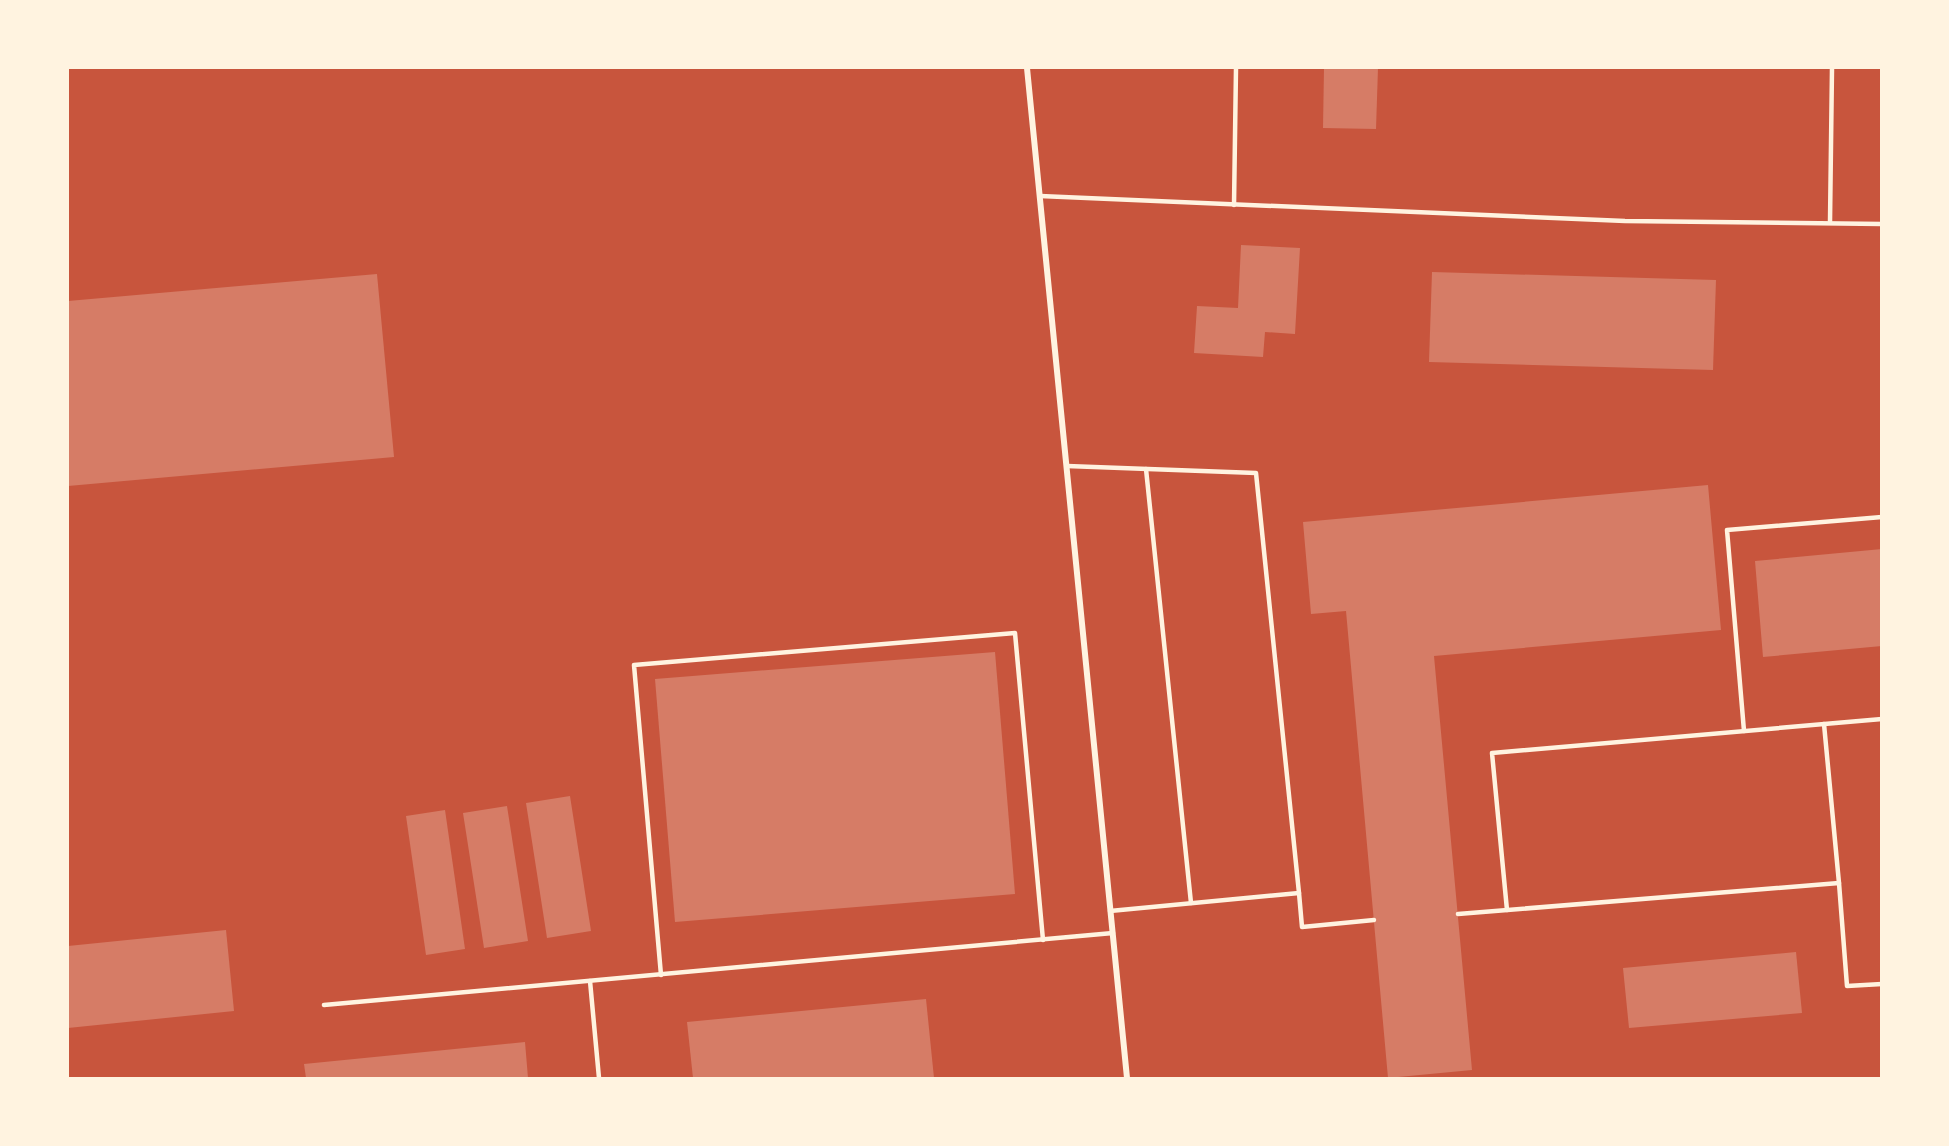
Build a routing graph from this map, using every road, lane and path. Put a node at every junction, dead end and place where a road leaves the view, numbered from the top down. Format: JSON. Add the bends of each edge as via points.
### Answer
{"nodes":[{"id":1,"x":1027,"y":68,"type":"edge"},
{"id":2,"x":1236,"y":68,"type":"edge"},
{"id":3,"x":1832,"y":68,"type":"edge"},
{"id":4,"x":1040,"y":196,"type":"junction"},
{"id":5,"x":1234,"y":205,"type":"junction"},
{"id":6,"x":1830,"y":222,"type":"junction"},
{"id":7,"x":1881,"y":224,"type":"edge"},
{"id":8,"x":1066,"y":466,"type":"junction"},
{"id":9,"x":1146,"y":469,"type":"junction"},
{"id":10,"x":1881,"y":517,"type":"edge"},
{"id":11,"x":1881,"y":719,"type":"edge"},
{"id":12,"x":1824,"y":724,"type":"junction"},
{"id":13,"x":1744,"y":731,"type":"junction"},
{"id":14,"x":1839,"y":883,"type":"junction"},
{"id":15,"x":1299,"y":893,"type":"junction"},
{"id":16,"x":1191,"y":903,"type":"junction"},
{"id":17,"x":1507,"y":909,"type":"junction"},
{"id":18,"x":1110,"y":911,"type":"junction"},
{"id":19,"x":1458,"y":914,"type":"dead end"},
{"id":20,"x":1374,"y":920,"type":"dead end"},
{"id":21,"x":1113,"y":933,"type":"junction"},
{"id":22,"x":1042,"y":940,"type":"junction"},
{"id":23,"x":661,"y":975,"type":"junction"},
{"id":24,"x":590,"y":981,"type":"junction"},
{"id":25,"x":1881,"y":984,"type":"edge"},
{"id":26,"x":324,"y":1005,"type":"dead end"},
{"id":27,"x":599,"y":1078,"type":"edge"},
{"id":28,"x":1127,"y":1078,"type":"edge"}],
"edges":[{"from":1,"to":4,"type":"street"},
{"from":2,"to":5,"type":"lane"},
{"from":3,"to":6,"type":"lane"},
{"from":4,"to":5,"type":"lane"},
{"from":4,"to":8,"type":"street"},
{"from":5,"to":6,"type":"lane","via":[[1625,221]]},
{"from":6,"to":7,"type":"lane"},
{"from":8,"to":9,"type":"lane"},
{"from":8,"to":18,"type":"street"},
{"from":9,"to":15,"type":"lane","via":[[1256,473]]},
{"from":9,"to":16,"type":"lane"},
{"from":10,"to":13,"type":"lane","via":[[1727,530]]},
{"from":11,"to":12,"type":"lane"},
{"from":12,"to":13,"type":"lane"},
{"from":12,"to":14,"type":"lane"},
{"from":13,"to":17,"type":"lane","via":[[1492,753]]},
{"from":14,"to":17,"type":"lane"},
{"from":14,"to":25,"type":"lane","via":[[1847,986]]},
{"from":15,"to":16,"type":"lane"},
{"from":15,"to":20,"type":"lane","via":[[1302,927]]},
{"from":16,"to":18,"type":"lane"},
{"from":17,"to":19,"type":"lane"},
{"from":18,"to":21,"type":"street"},
{"from":21,"to":22,"type":"lane"},
{"from":21,"to":28,"type":"street"},
{"from":22,"to":23,"type":"lane"},
{"from":22,"to":23,"type":"lane","via":[[1015,633],[634,665]]},
{"from":23,"to":24,"type":"lane"},
{"from":24,"to":26,"type":"lane"},
{"from":24,"to":27,"type":"lane"}]}
